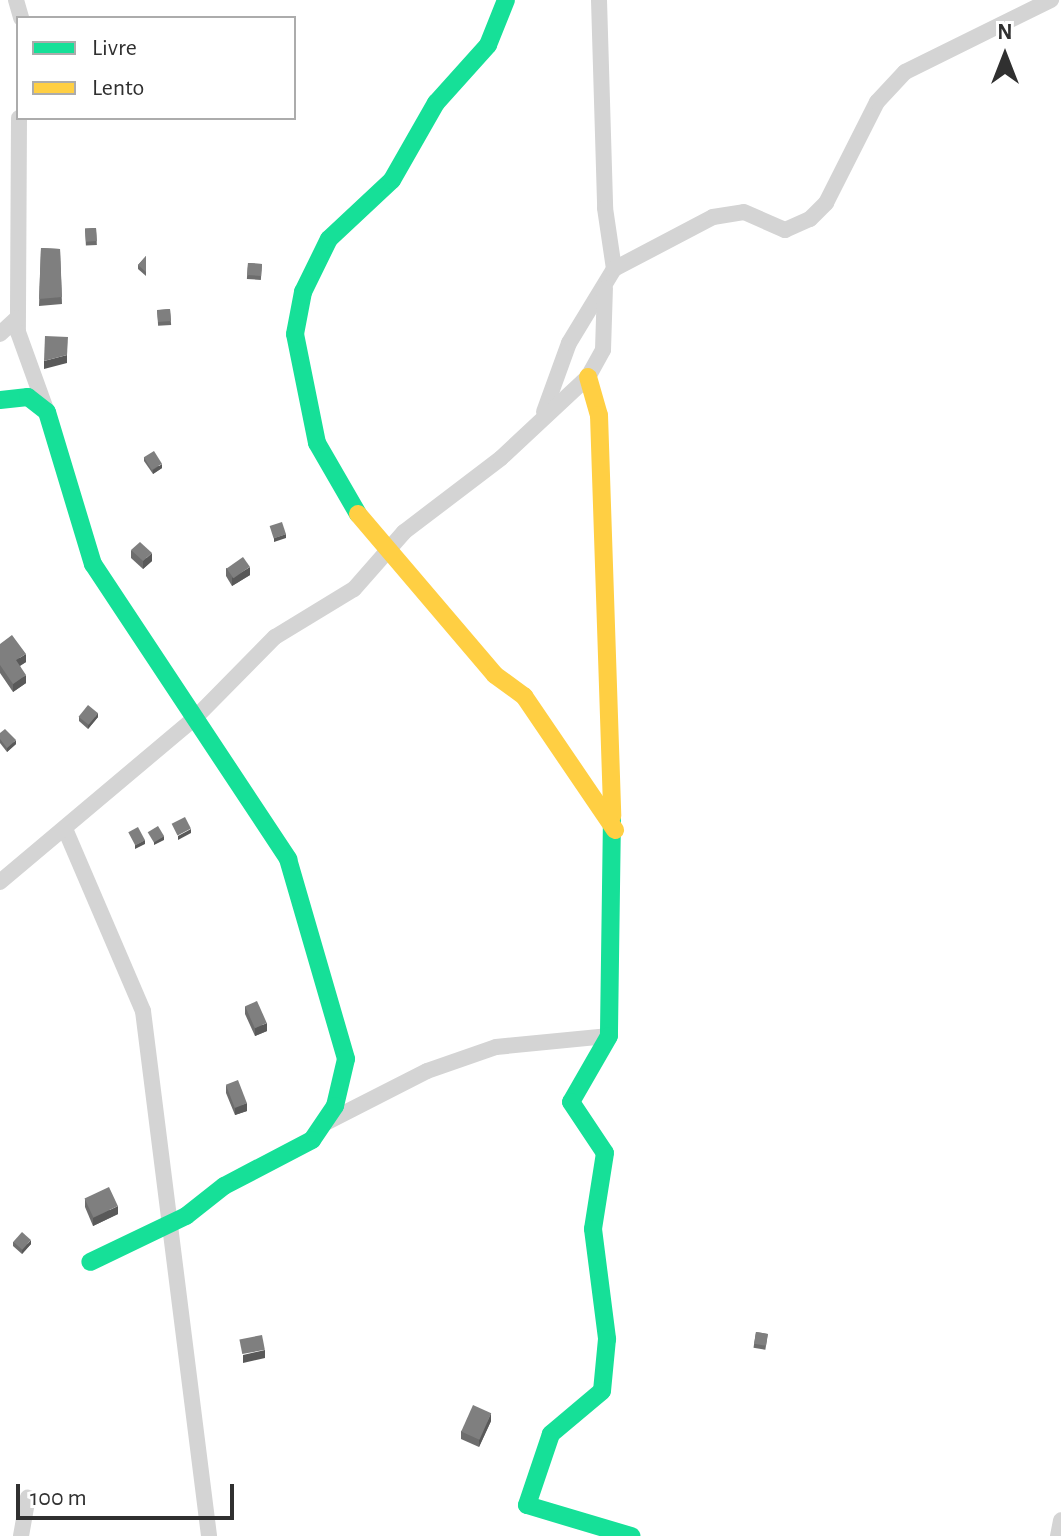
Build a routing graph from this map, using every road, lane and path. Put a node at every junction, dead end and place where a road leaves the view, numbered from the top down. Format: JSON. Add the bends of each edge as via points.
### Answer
{"nodes":[{"id":1,"x":506,"y":0,"type":"edge"},
{"id":2,"x":599,"y":0,"type":"edge"},
{"id":3,"x":1051,"y":0,"type":"edge"},
{"id":4,"x":19,"y":120,"type":"edge"},
{"id":5,"x":614,"y":269,"type":"junction"},
{"id":6,"x":605,"y":288,"type":"junction"},
{"id":7,"x":17,"y":318,"type":"junction"},
{"id":8,"x":0,"y":334,"type":"edge"},
{"id":9,"x":588,"y":377,"type":"junction"},
{"id":10,"x":0,"y":400,"type":"edge"},
{"id":11,"x":47,"y":412,"type":"junction"},
{"id":12,"x":543,"y":413,"type":"junction"},
{"id":13,"x":384,"y":556,"type":"junction"},
{"id":14,"x":197,"y":716,"type":"junction"},
{"id":15,"x":65,"y":829,"type":"junction"},
{"id":16,"x":615,"y":830,"type":"junction"},
{"id":17,"x":0,"y":882,"type":"edge"},
{"id":18,"x":609,"y":1036,"type":"junction"},
{"id":19,"x":326,"y":1123,"type":"junction"},
{"id":20,"x":165,"y":1227,"type":"junction"},
{"id":21,"x":90,"y":1262,"type":"dead end"},
{"id":22,"x":28,"y":1498,"type":"dead end"},
{"id":23,"x":1061,"y":1520,"type":"edge"},
{"id":24,"x":21,"y":1536,"type":"edge"},
{"id":25,"x":209,"y":1536,"type":"edge"},
{"id":26,"x":631,"y":1536,"type":"edge"},
{"id":27,"x":1058,"y":1536,"type":"edge"}],
"edges":[{"from":1,"to":13,"type":"street","via":[[488,45],[436,103],[392,180],[329,239],[297,319],[317,443]]},
{"from":2,"to":5,"type":"street","via":[[605,208]]},
{"from":3,"to":5,"type":"street","via":[[905,72],[877,102],[826,203],[810,219],[785,230],[744,212],[713,217]]},
{"from":4,"to":7,"type":"street"},
{"from":5,"to":6,"type":"street"},
{"from":6,"to":9,"type":"street","via":[[603,350]]},
{"from":6,"to":12,"type":"street","via":[[569,343]]},
{"from":7,"to":8,"type":"street"},
{"from":7,"to":11,"type":"street"},
{"from":9,"to":12,"type":"street"},
{"from":9,"to":16,"type":"street","via":[[599,415],[599,582],[611,673]]},
{"from":10,"to":11,"type":"street","via":[[28,397]]},
{"from":11,"to":14,"type":"street","via":[[93,564]]},
{"from":12,"to":13,"type":"street","via":[[501,458],[429,511]]},
{"from":13,"to":14,"type":"street","via":[[333,607],[254,655]]},
{"from":13,"to":16,"type":"street","via":[[524,696]]},
{"from":14,"to":15,"type":"street"},
{"from":14,"to":19,"type":"street","via":[[295,872],[346,1059]]},
{"from":15,"to":17,"type":"street"},
{"from":15,"to":20,"type":"street","via":[[143,1011],[169,1191]]},
{"from":16,"to":18,"type":"street"},
{"from":18,"to":19,"type":"street","via":[[484,1051],[427,1071]]},
{"from":18,"to":26,"type":"street","via":[[571,1102],[605,1153],[593,1229],[607,1339],[602,1391],[551,1434],[527,1505]]},
{"from":19,"to":20,"type":"street","via":[[312,1140]]},
{"from":20,"to":21,"type":"street"},
{"from":20,"to":25,"type":"street"},
{"from":22,"to":24,"type":"street"},
{"from":23,"to":27,"type":"street"}]}
